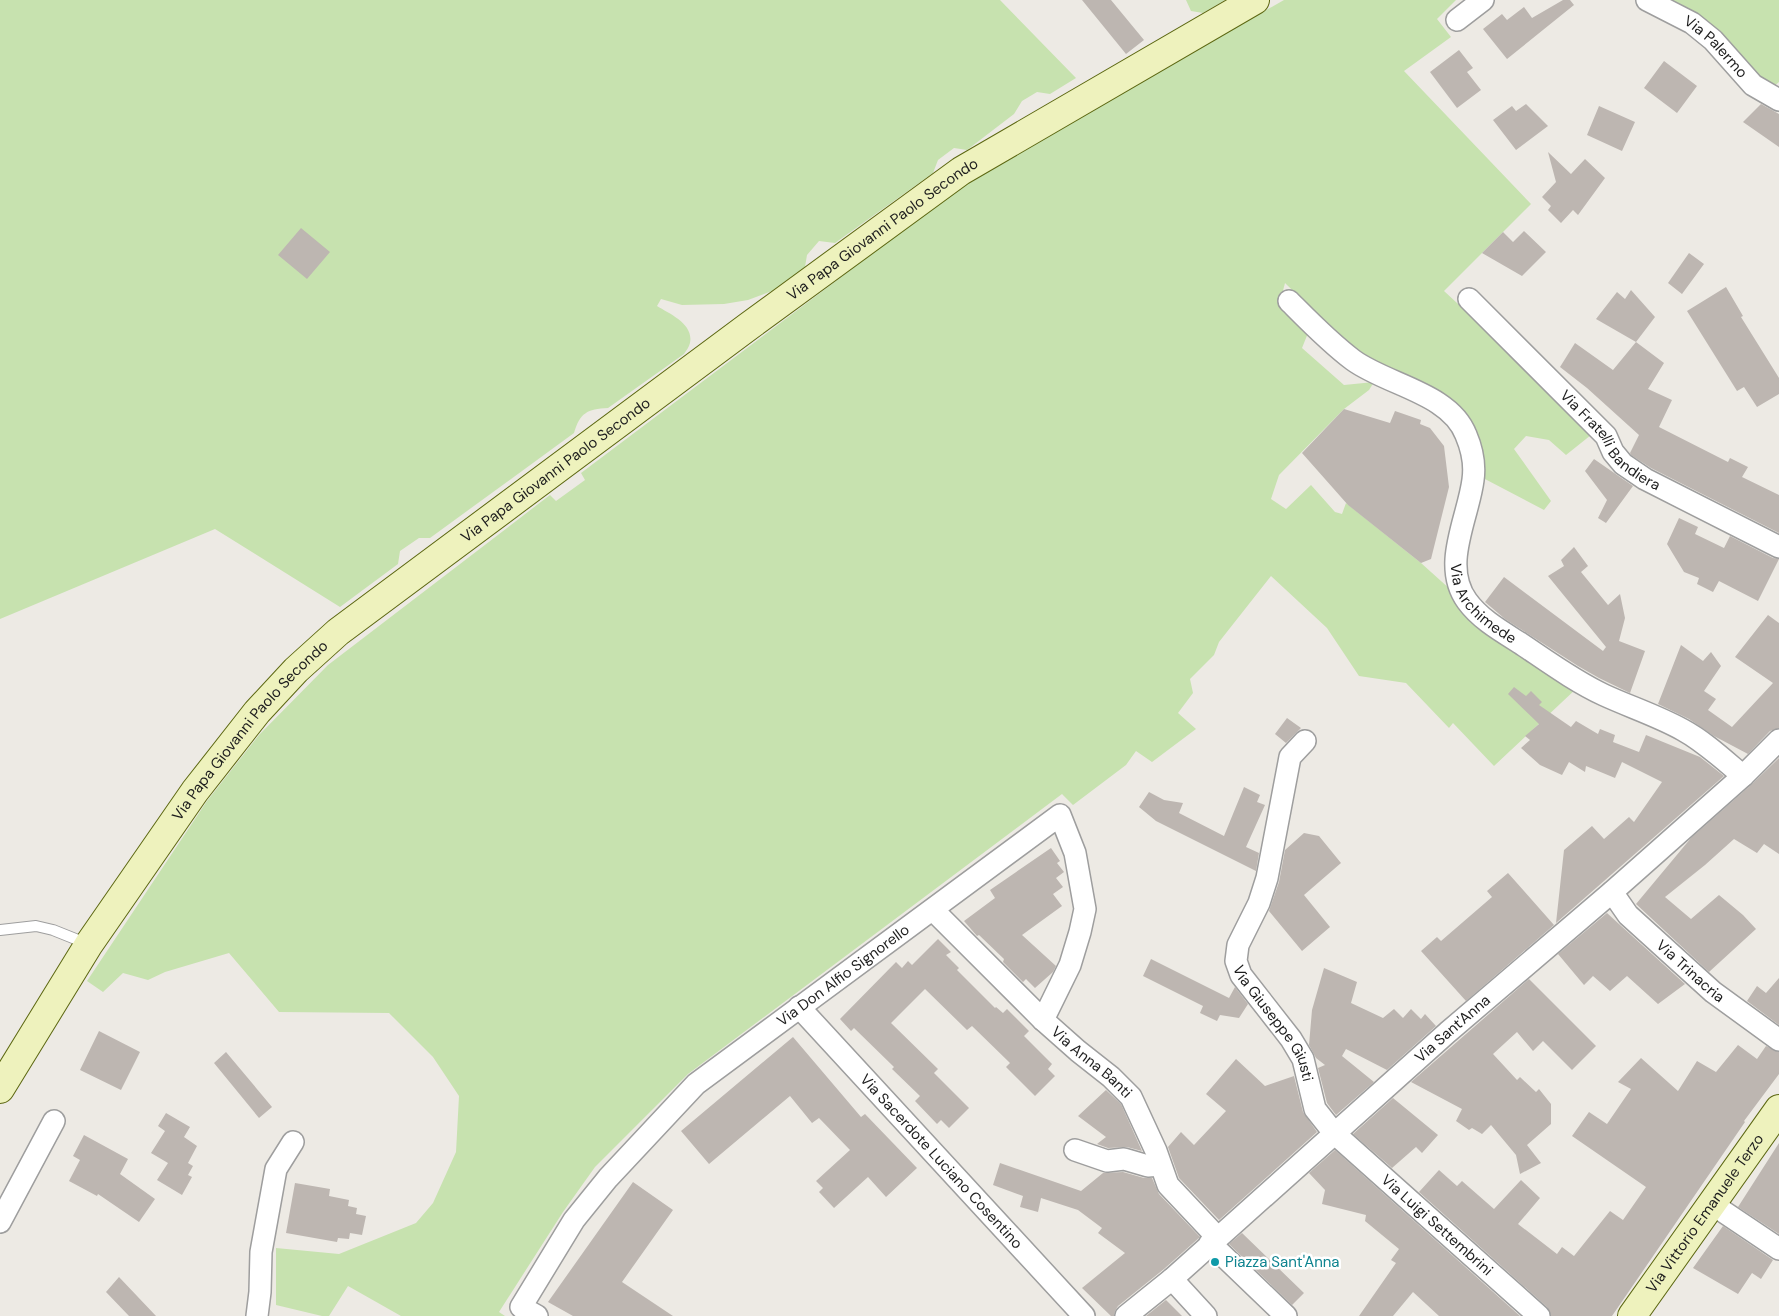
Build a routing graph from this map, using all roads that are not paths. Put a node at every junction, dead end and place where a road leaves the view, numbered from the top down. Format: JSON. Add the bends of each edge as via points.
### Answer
{"nodes":[{"id":1,"x":1255,"y":0,"type":"edge"},
{"id":2,"x":1483,"y":0,"type":"edge"},
{"id":3,"x":1647,"y":0,"type":"edge"},
{"id":4,"x":1457,"y":20,"type":"dead end"},
{"id":5,"x":1779,"y":100,"type":"edge"},
{"id":6,"x":1469,"y":299,"type":"dead end"},
{"id":7,"x":1289,"y":300,"type":"dead end"},
{"id":8,"x":1779,"y":547,"type":"edge"},
{"id":9,"x":1305,"y":741,"type":"dead end"},
{"id":10,"x":1777,"y":745,"type":"edge"},
{"id":11,"x":1743,"y":776,"type":"junction"},
{"id":12,"x":1612,"y":892,"type":"junction"},
{"id":13,"x":933,"y":910,"type":"junction"},
{"id":14,"x":0,"y":930,"type":"edge"},
{"id":15,"x":89,"y":944,"type":"junction"},
{"id":16,"x":799,"y":1007,"type":"junction"},
{"id":17,"x":1043,"y":1020,"type":"junction"},
{"id":18,"x":1779,"y":1040,"type":"edge"},
{"id":19,"x":0,"y":1089,"type":"edge"},
{"id":20,"x":1779,"y":1109,"type":"edge"},
{"id":21,"x":54,"y":1121,"type":"dead end"},
{"id":22,"x":1334,"y":1133,"type":"junction"},
{"id":23,"x":293,"y":1142,"type":"dead end"},
{"id":24,"x":1075,"y":1150,"type":"dead end"},
{"id":25,"x":1158,"y":1158,"type":"junction"},
{"id":26,"x":1712,"y":1204,"type":"junction"},
{"id":27,"x":0,"y":1222,"type":"edge"},
{"id":28,"x":1214,"y":1240,"type":"junction"},
{"id":29,"x":1779,"y":1250,"type":"edge"},
{"id":30,"x":1172,"y":1279,"type":"junction"},
{"id":31,"x":257,"y":1316,"type":"edge"},
{"id":32,"x":537,"y":1316,"type":"edge"},
{"id":33,"x":1084,"y":1316,"type":"edge"},
{"id":34,"x":1126,"y":1316,"type":"edge"},
{"id":35,"x":1206,"y":1316,"type":"edge"},
{"id":36,"x":1286,"y":1316,"type":"edge"},
{"id":37,"x":1540,"y":1316,"type":"edge"},
{"id":38,"x":1632,"y":1316,"type":"edge"}],
"edges":[{"from":1,"to":15,"type":"main road","name":"Via Papa Giovanni Paolo Secondo","via":[[961,171],[338,632],[289,677],[227,749]]},
{"from":2,"to":4,"type":"street"},
{"from":3,"to":5,"type":"street","name":"Via Palermo","via":[[1692,24],[1712,40],[1753,85]]},
{"from":6,"to":8,"type":"street","name":"Via Fratelli Bandiera","via":[[1606,436],[1623,464],[1645,479]]},
{"from":7,"to":11,"type":"street","name":"Via Archimede","via":[[1330,342],[1353,360],[1441,404],[1458,420],[1472,454],[1473,479],[1455,563],[1466,600],[1496,628],[1572,677],[1684,730]]},
{"from":9,"to":22,"type":"street","name":"Via Giuseppe Giusti","via":[[1290,757],[1267,878],[1259,903],[1238,945],[1236,961],[1241,975],[1303,1059],[1315,1109]]},
{"from":10,"to":11,"type":"street","name":"Via Sant'Anna"},
{"from":11,"to":12,"type":"street","name":"Via Sant'Anna"},
{"from":12,"to":18,"type":"street","name":"Via Trinacria","via":[[1628,915],[1713,992]]},
{"from":12,"to":22,"type":"street","name":"Via Sant'Anna"},
{"from":13,"to":16,"type":"street","name":"Via Don Alfio Signorello"},
{"from":13,"to":17,"type":"street","name":"Via Anna Banti"},
{"from":13,"to":17,"type":"street","name":"Via Don Alfio Signorello","via":[[1060,815],[1075,853],[1085,909],[1070,965]]},
{"from":14,"to":15,"type":"lane","via":[[36,926]]},
{"from":15,"to":19,"type":"main road","name":"Via Papa Giovanni Paolo Secondo"},
{"from":16,"to":32,"type":"street","name":"Via Don Alfio Signorello","via":[[696,1084],[608,1178],[574,1220],[521,1307]]},
{"from":16,"to":33,"type":"street","name":"Via Sacerdote Luciano Cosentino"},
{"from":17,"to":25,"type":"street","name":"Via Anna Banti","via":[[1131,1097]]},
{"from":20,"to":26,"type":"main road","name":"Via Vittorio Emanuele Terzo"},
{"from":21,"to":27,"type":"street"},
{"from":22,"to":28,"type":"street","name":"Via Sant'Anna"},
{"from":22,"to":37,"type":"street","name":"Via Luigi Settembrini"},
{"from":23,"to":31,"type":"street","via":[[276,1169],[260,1252]]},
{"from":24,"to":25,"type":"street","via":[[1107,1161],[1124,1159],[1148,1166]]},
{"from":25,"to":28,"type":"street","name":"Via Anna Banti","via":[[1168,1186]]},
{"from":26,"to":29,"type":"street"},
{"from":26,"to":38,"type":"main road","name":"Via Vittorio Emanuele Terzo"},
{"from":28,"to":30,"type":"street","name":"Via Sant'Anna"},
{"from":28,"to":36,"type":"street","name":"Via Anna Banti"},
{"from":30,"to":34,"type":"street","name":"Via Sant'Anna"},
{"from":30,"to":35,"type":"street"}]}
